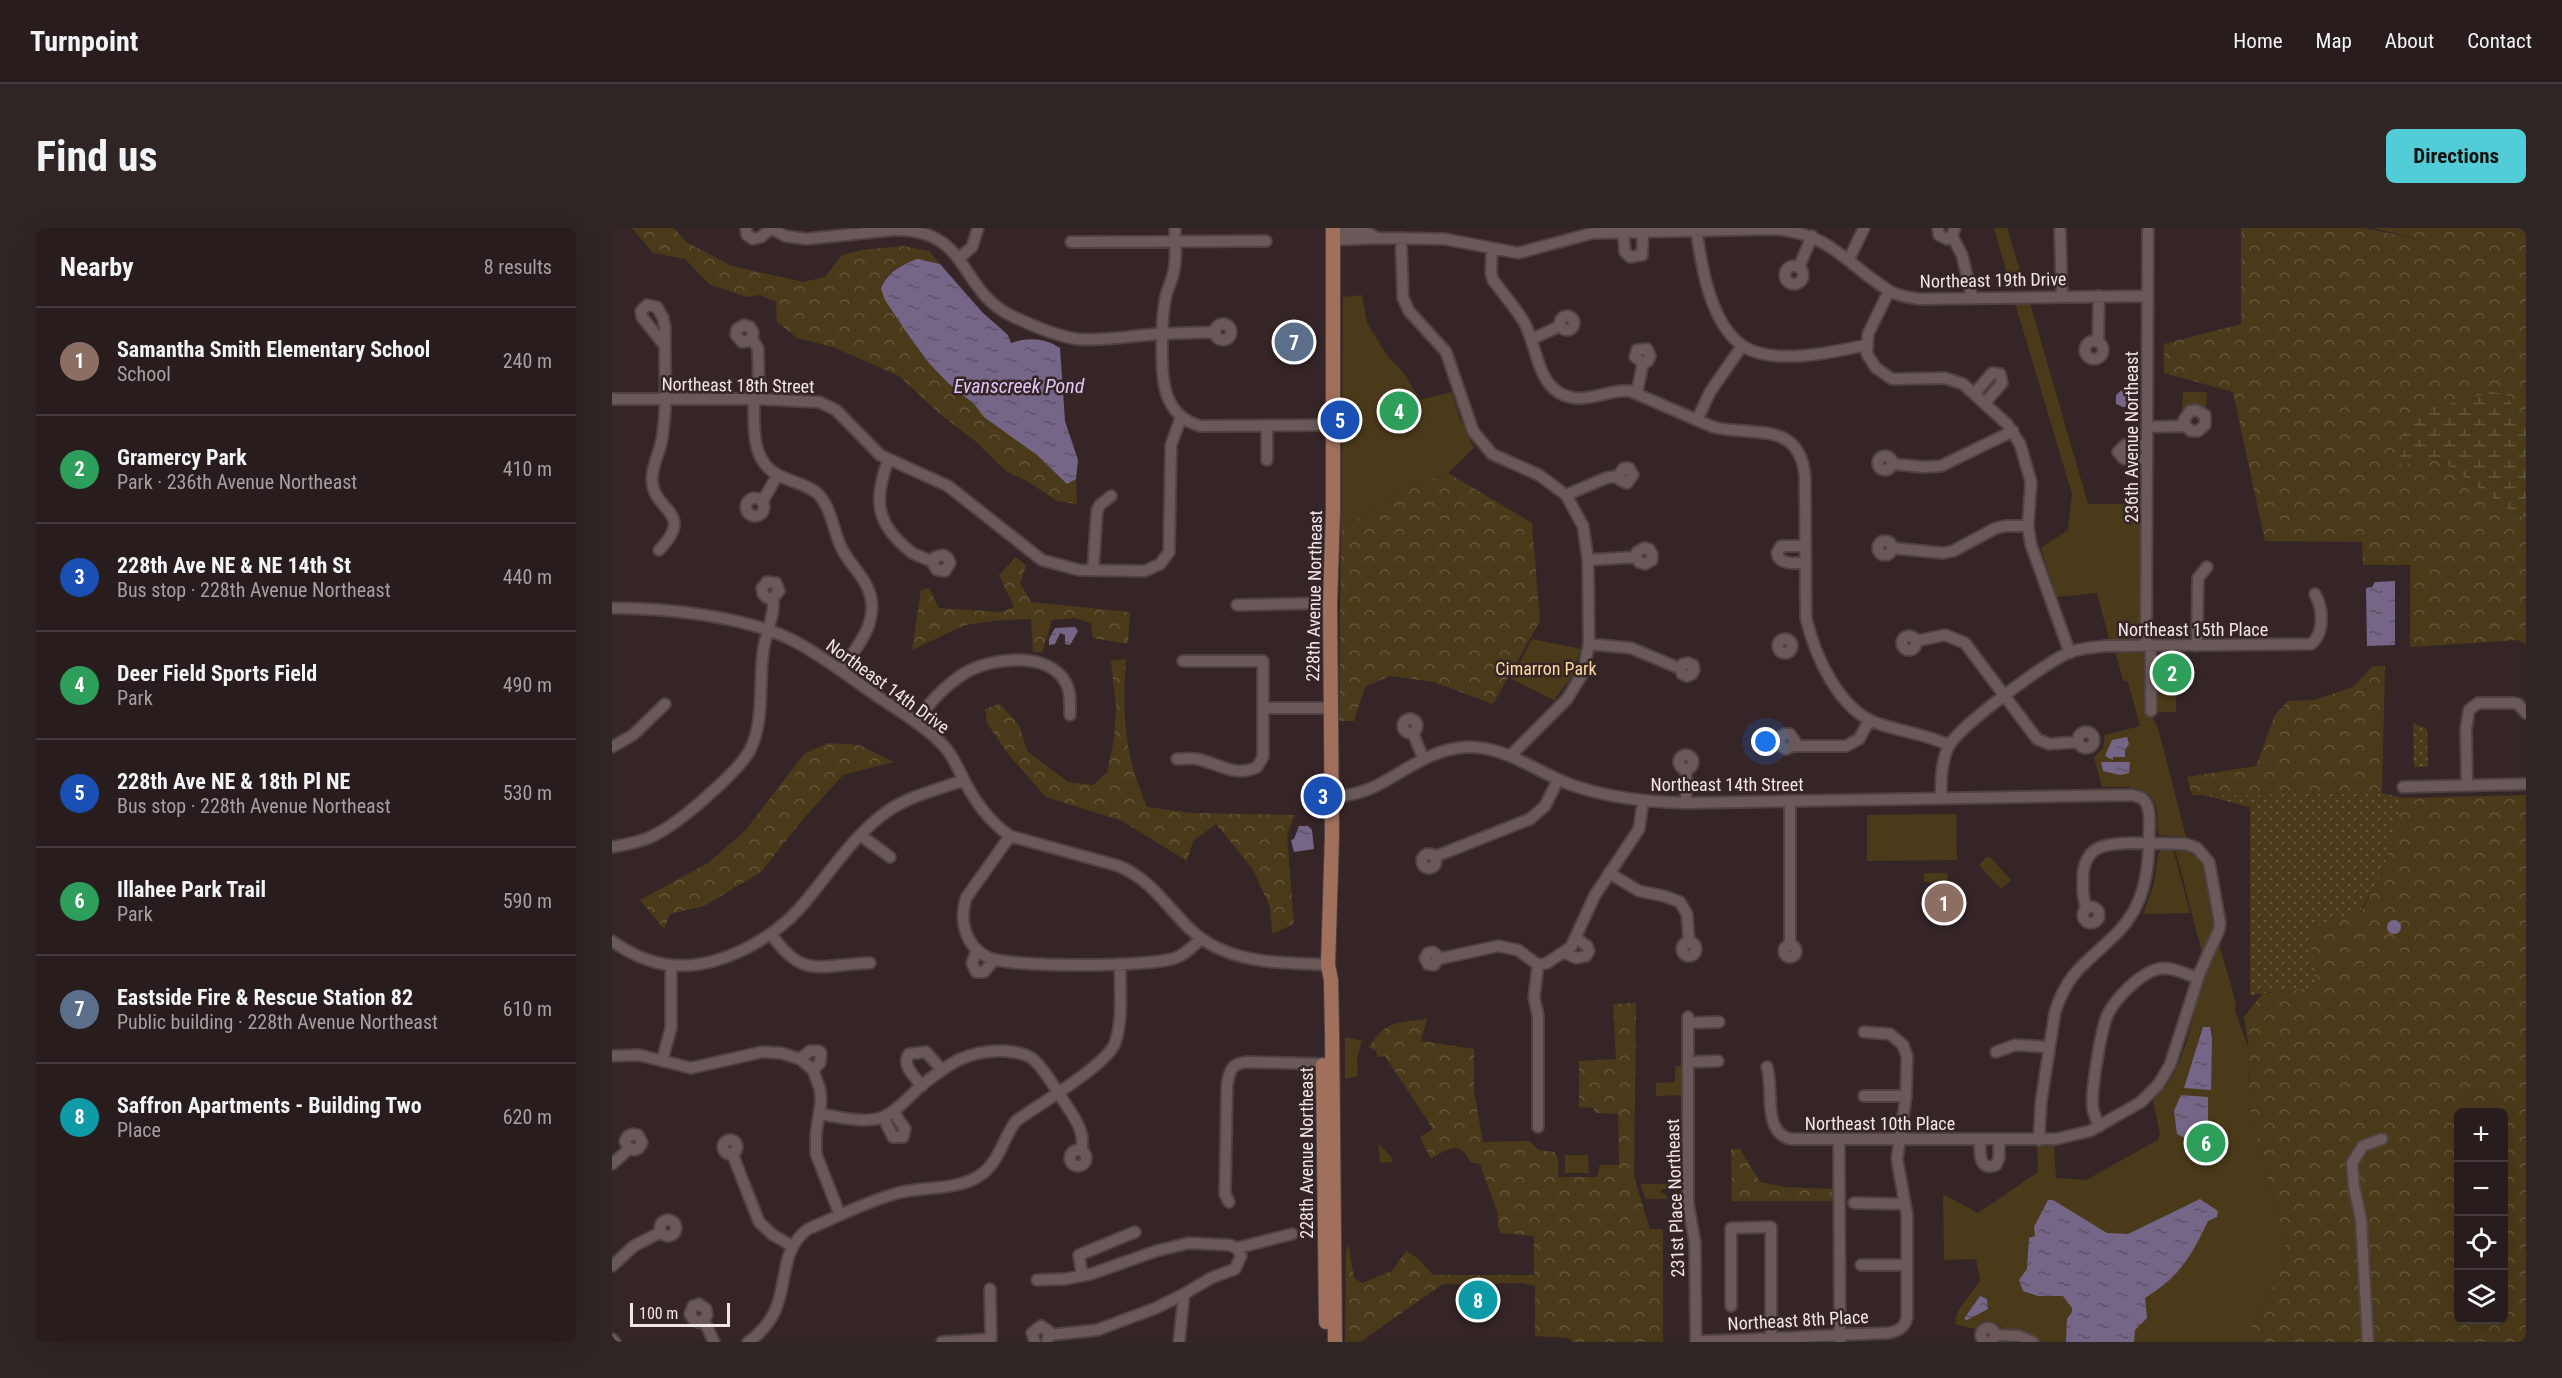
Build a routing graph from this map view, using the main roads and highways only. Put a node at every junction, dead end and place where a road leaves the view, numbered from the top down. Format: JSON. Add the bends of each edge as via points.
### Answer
{"nodes":[{"id":1,"x":1333,"y":233,"type":"edge"},
{"id":2,"x":1328,"y":965,"type":"junction"},
{"id":3,"x":1332,"y":1031,"type":"junction"},
{"id":4,"x":1323,"y":1064,"type":"junction"},
{"id":5,"x":1324,"y":1184,"type":"junction"},
{"id":6,"x":1335,"y":1230,"type":"junction"},
{"id":7,"x":1326,"y":1342,"type":"edge"},
{"id":8,"x":1335,"y":1342,"type":"edge"}],
"edges":[{"from":1,"to":2,"type":"main road","name":"228th Avenue Northeast"},
{"from":2,"to":3,"type":"main road","name":"228th Avenue Northeast"},
{"from":2,"to":4,"type":"main road","name":"228th Avenue Northeast","via":[[1323,980]]},
{"from":3,"to":4,"type":"main road","via":[[1326,1038],[1327,1058]]},
{"from":3,"to":6,"type":"main road","name":"228th Avenue Northeast"},
{"from":4,"to":5,"type":"main road","name":"228th Avenue Northeast"},
{"from":5,"to":6,"type":"main road","via":[[1327,1222]]},
{"from":5,"to":7,"type":"main road","name":"228th Avenue Northeast"},
{"from":6,"to":8,"type":"main road","name":"228th Avenue Northeast"}]}
